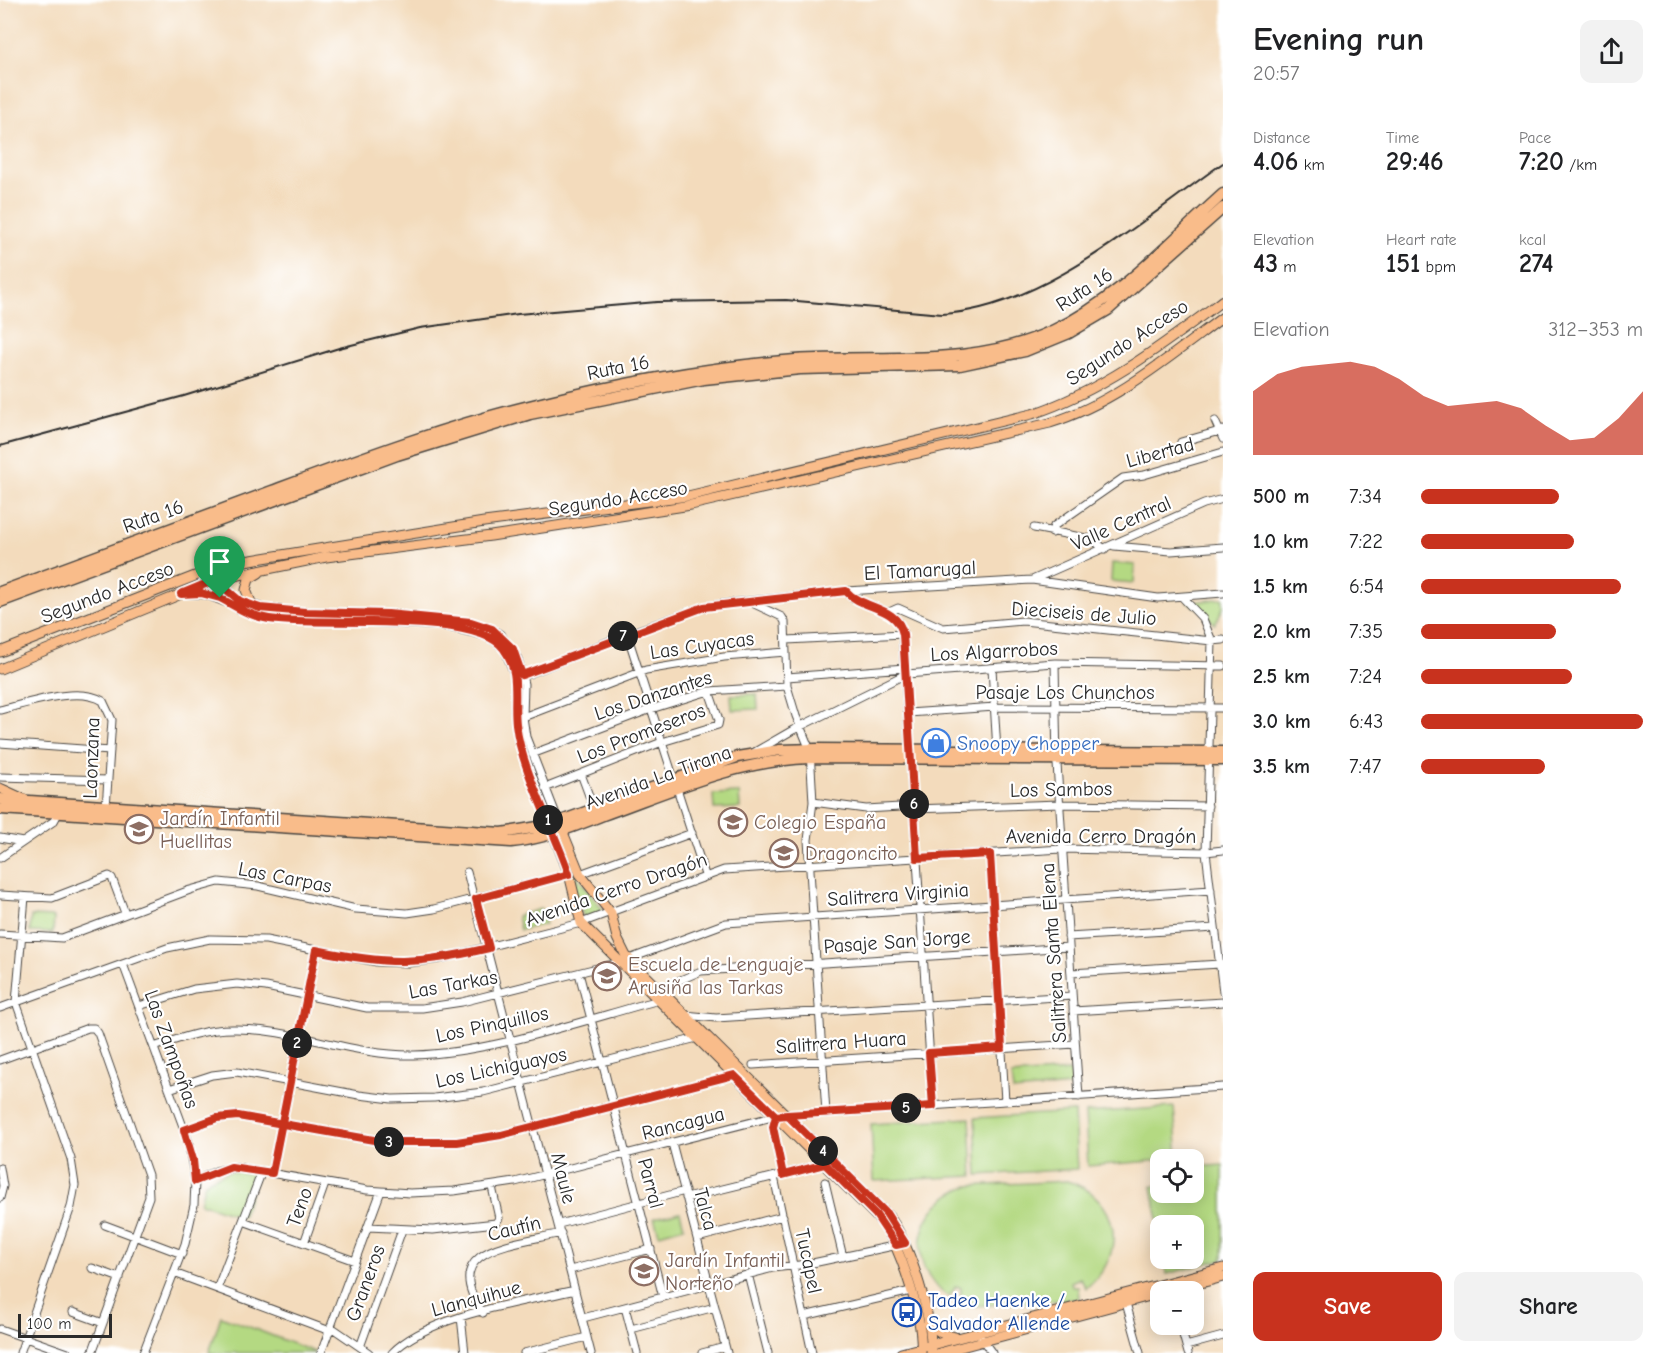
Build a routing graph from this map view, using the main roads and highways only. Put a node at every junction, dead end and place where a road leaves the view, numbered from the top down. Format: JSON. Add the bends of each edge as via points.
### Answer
{"nodes":[{"id":1,"x":1223,"y":194,"type":"edge"},
{"id":2,"x":1223,"y":208,"type":"edge"},
{"id":3,"x":1223,"y":300,"type":"edge"},
{"id":4,"x":1223,"y":317,"type":"edge"},
{"id":5,"x":289,"y":564,"type":"junction"},
{"id":6,"x":0,"y":592,"type":"edge"},
{"id":7,"x":181,"y":594,"type":"junction"},
{"id":8,"x":225,"y":601,"type":"road end"},
{"id":9,"x":0,"y":602,"type":"edge"},
{"id":10,"x":260,"y":608,"type":"road end"},
{"id":11,"x":0,"y":652,"type":"edge"},
{"id":12,"x":0,"y":669,"type":"edge"},
{"id":13,"x":1223,"y":752,"type":"edge"},
{"id":14,"x":810,"y":754,"type":"junction"},
{"id":15,"x":911,"y":755,"type":"junction"},
{"id":16,"x":1057,"y":755,"type":"junction"},
{"id":17,"x":1209,"y":757,"type":"junction"},
{"id":18,"x":1223,"y":760,"type":"edge"},
{"id":19,"x":676,"y":784,"type":"junction"},
{"id":20,"x":0,"y":788,"type":"edge"},
{"id":21,"x":0,"y":799,"type":"edge"},
{"id":22,"x":29,"y":801,"type":"junction"},
{"id":23,"x":60,"y":808,"type":"junction"},
{"id":24,"x":0,"y":809,"type":"edge"},
{"id":25,"x":556,"y":828,"type":"junction"},
{"id":26,"x":625,"y":961,"type":"junction"},
{"id":27,"x":900,"y":1244,"type":"junction"},
{"id":28,"x":1223,"y":1268,"type":"edge"},
{"id":29,"x":1223,"y":1277,"type":"edge"},
{"id":30,"x":1204,"y":1282,"type":"edge"},
{"id":31,"x":1150,"y":1296,"type":"edge"},
{"id":32,"x":928,"y":1323,"type":"junction"},
{"id":33,"x":980,"y":1337,"type":"junction"},
{"id":34,"x":962,"y":1342,"type":"junction"},
{"id":35,"x":932,"y":1349,"type":"edge"},
{"id":36,"x":921,"y":1350,"type":"edge"},
{"id":37,"x":901,"y":1353,"type":"edge"},
{"id":38,"x":939,"y":1353,"type":"edge"},
{"id":39,"x":952,"y":1353,"type":"edge"}],
"edges":[{"from":1,"to":6,"type":"highway","name":"Ruta 16","via":[[1112,295],[1068,323],[1022,342],[985,353],[950,357],[800,360],[727,367],[538,403],[367,456]]},
{"from":2,"to":9,"type":"highway","name":"Ruta 16","via":[[1108,310],[1069,333],[1024,351],[960,365],[800,369],[704,379],[541,412],[397,455]]},
{"from":3,"to":11,"type":"main road","name":"Segundo Acceso","via":[[1100,384],[1062,403],[1020,417],[696,494],[245,561],[204,573]]},
{"from":4,"to":5,"type":"main road","name":"Segundo Acceso","via":[[1117,393],[1050,423],[691,505]]},
{"from":5,"to":7,"type":"main road","name":"Segundo Acceso","via":[[211,582]]},
{"from":5,"to":10,"type":"main road","via":[[249,579],[248,598]]},
{"from":7,"to":8,"type":"main road","via":[[201,593]]},
{"from":7,"to":12,"type":"main road","name":"Segundo Acceso"},
{"from":13,"to":17,"type":"highway","name":"Avenida La Tirana"},
{"from":14,"to":15,"type":"highway","name":"Avenida La Tirana"},
{"from":14,"to":19,"type":"highway","name":"Avenida La Tirana","via":[[746,765]]},
{"from":14,"to":19,"type":"highway","name":"Avenida La Tirana","via":[[752,754]]},
{"from":15,"to":16,"type":"highway","name":"Avenida La Tirana"},
{"from":15,"to":16,"type":"highway","name":"Avenida La Tirana","via":[[997,751]]},
{"from":16,"to":17,"type":"highway","name":"Avenida La Tirana"},
{"from":17,"to":18,"type":"highway","name":"Avenida La Tirana"},
{"from":19,"to":25,"type":"highway","name":"Avenida La Tirana"},
{"from":19,"to":25,"type":"highway","name":"Avenida La Tirana","via":[[594,809]]},
{"from":20,"to":22,"type":"main road"},
{"from":21,"to":22,"type":"highway","name":"Avenida La Tirana"},
{"from":22,"to":23,"type":"highway","name":"Avenida La Tirana"},
{"from":23,"to":24,"type":"highway","name":"Avenida La Tirana"},
{"from":23,"to":25,"type":"highway","name":"Avenida La Tirana","via":[[492,832]]},
{"from":25,"to":26,"type":"main road","via":[[580,874],[611,913]]},
{"from":25,"to":26,"type":"main road","via":[[581,923]]},
{"from":26,"to":27,"type":"main road"},
{"from":26,"to":27,"type":"main road","via":[[660,990],[886,1213]]},
{"from":27,"to":32,"type":"main road"},
{"from":27,"to":36,"type":"main road"},
{"from":28,"to":33,"type":"main road"},
{"from":29,"to":30,"type":"main road"},
{"from":31,"to":33,"type":"main road"},
{"from":32,"to":34,"type":"main road"},
{"from":32,"to":35,"type":"main road"},
{"from":33,"to":34,"type":"main road"},
{"from":34,"to":35,"type":"main road"},
{"from":34,"to":38,"type":"main road"},
{"from":34,"to":39,"type":"main road"},
{"from":35,"to":36,"type":"main road"},
{"from":36,"to":37,"type":"main road"}]}
